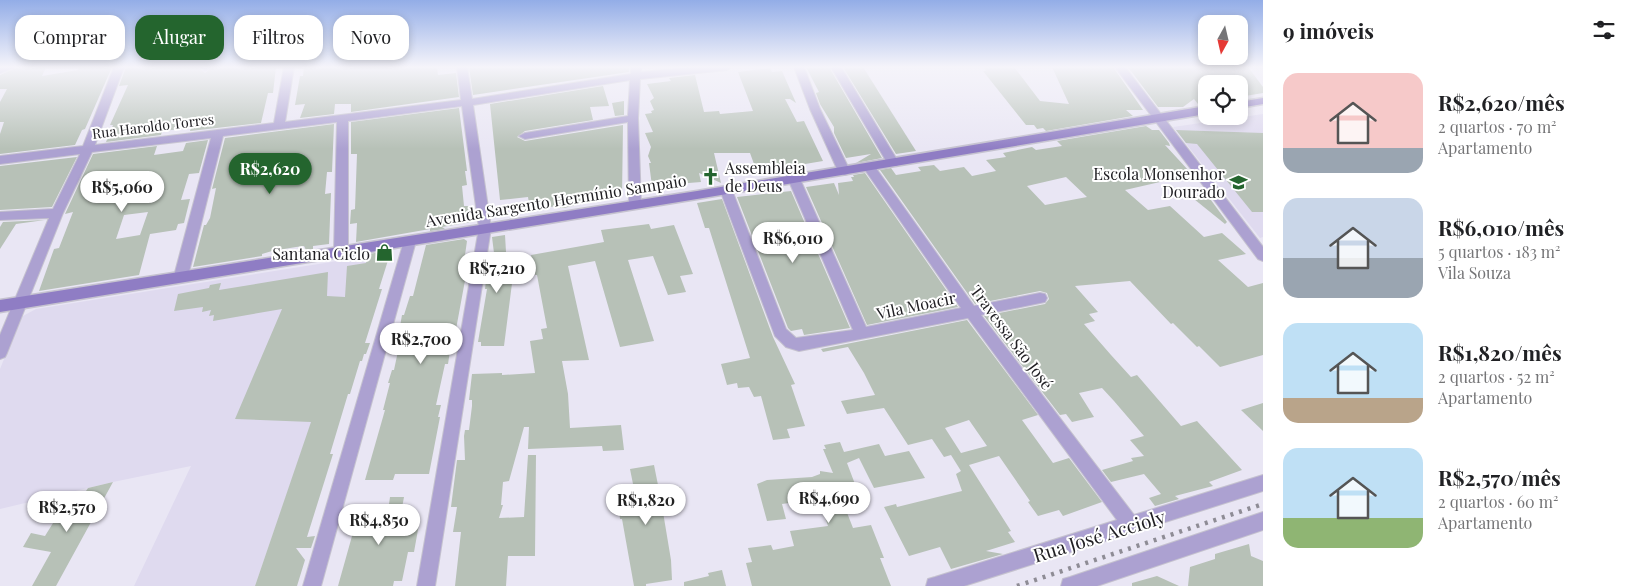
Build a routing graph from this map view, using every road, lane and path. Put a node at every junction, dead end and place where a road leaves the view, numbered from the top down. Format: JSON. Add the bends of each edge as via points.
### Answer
{"nodes":[{"id":1,"x":109,"y":94,"type":"edge"},
{"id":2,"x":284,"y":94,"type":"edge"},
{"id":3,"x":465,"y":94,"type":"edge"},
{"id":4,"x":505,"y":94,"type":"edge"},
{"id":5,"x":635,"y":94,"type":"edge"},
{"id":6,"x":809,"y":94,"type":"edge"},
{"id":7,"x":852,"y":94,"type":"edge"},
{"id":8,"x":1140,"y":94,"type":"edge"},
{"id":9,"x":466,"y":101,"type":"junction"},
{"id":10,"x":1263,"y":101,"type":"edge"},
{"id":11,"x":1248,"y":104,"type":"edge"},
{"id":12,"x":1198,"y":111,"type":"edge"},
{"id":13,"x":634,"y":118,"type":"junction"},
{"id":14,"x":1157,"y":118,"type":"junction"},
{"id":15,"x":343,"y":119,"type":"junction"},
{"id":16,"x":279,"y":126,"type":"junction"},
{"id":17,"x":218,"y":133,"type":"junction"},
{"id":18,"x":524,"y":136,"type":"dead end"},
{"id":19,"x":88,"y":149,"type":"junction"},
{"id":20,"x":0,"y":160,"type":"edge"},
{"id":21,"x":893,"y":163,"type":"junction"},
{"id":22,"x":869,"y":167,"type":"junction"},
{"id":23,"x":844,"y":171,"type":"junction"},
{"id":24,"x":794,"y":179,"type":"junction"},
{"id":25,"x":726,"y":190,"type":"junction"},
{"id":26,"x":635,"y":205,"type":"junction"},
{"id":27,"x":57,"y":213,"type":"junction"},
{"id":28,"x":0,"y":216,"type":"edge"},
{"id":29,"x":486,"y":228,"type":"junction"},
{"id":30,"x":410,"y":241,"type":"junction"},
{"id":31,"x":341,"y":252,"type":"junction"},
{"id":32,"x":1263,"y":256,"type":"edge"},
{"id":33,"x":181,"y":276,"type":"junction"},
{"id":34,"x":1040,"y":298,"type":"dead end"},
{"id":35,"x":22,"y":302,"type":"junction"},
{"id":36,"x":0,"y":306,"type":"edge"},
{"id":37,"x":971,"y":312,"type":"junction"},
{"id":38,"x":862,"y":334,"type":"junction"},
{"id":39,"x":0,"y":353,"type":"edge"},
{"id":40,"x":1263,"y":483,"type":"edge"},
{"id":41,"x":1263,"y":522,"type":"edge"},
{"id":42,"x":1131,"y":525,"type":"junction"},
{"id":43,"x":312,"y":586,"type":"edge"},
{"id":44,"x":426,"y":586,"type":"edge"},
{"id":45,"x":935,"y":586,"type":"edge"},
{"id":46,"x":1070,"y":586,"type":"edge"}],
"edges":[{"from":1,"to":19,"type":"street"},
{"from":2,"to":16,"type":"street"},
{"from":3,"to":9,"type":"street"},
{"from":4,"to":9,"type":"street","name":"Rua Haroldo Torres"},
{"from":5,"to":13,"type":"street"},
{"from":6,"to":23,"type":"street"},
{"from":7,"to":21,"type":"street"},
{"from":8,"to":14,"type":"street"},
{"from":9,"to":15,"type":"street","name":"Rua Haroldo Torres"},
{"from":9,"to":29,"type":"street"},
{"from":10,"to":11,"type":"main road"},
{"from":12,"to":14,"type":"main road","name":"Avenida Sargento Hermínio Sampaio"},
{"from":13,"to":18,"type":"street"},
{"from":13,"to":26,"type":"street"},
{"from":14,"to":21,"type":"main road","name":"Avenida Sargento Hermínio Sampaio"},
{"from":14,"to":32,"type":"street"},
{"from":15,"to":16,"type":"street","name":"Rua Haroldo Torres"},
{"from":15,"to":31,"type":"street"},
{"from":16,"to":17,"type":"street","name":"Rua Haroldo Torres"},
{"from":17,"to":19,"type":"street","name":"Rua Haroldo Torres"},
{"from":17,"to":33,"type":"street"},
{"from":19,"to":20,"type":"street","name":"Rua Haroldo Torres"},
{"from":19,"to":27,"type":"street"},
{"from":21,"to":22,"type":"main road","name":"Avenida Sargento Hermínio Sampaio"},
{"from":22,"to":23,"type":"main road","name":"Avenida Sargento Hermínio Sampaio"},
{"from":22,"to":37,"type":"street","name":"Travessa São José"},
{"from":23,"to":24,"type":"main road","name":"Avenida Sargento Hermínio Sampaio"},
{"from":24,"to":25,"type":"main road","name":"Avenida Sargento Hermínio Sampaio"},
{"from":24,"to":38,"type":"street"},
{"from":25,"to":26,"type":"main road","name":"Avenida Sargento Hermínio Sampaio"},
{"from":25,"to":38,"type":"street","name":"Vila Moacir","via":[[780,332],[791,343],[799,344]]},
{"from":26,"to":29,"type":"main road","name":"Avenida Sargento Hermínio Sampaio"},
{"from":27,"to":28,"type":"street"},
{"from":27,"to":35,"type":"street"},
{"from":29,"to":30,"type":"main road","name":"Avenida Sargento Hermínio Sampaio"},
{"from":29,"to":44,"type":"street"},
{"from":30,"to":31,"type":"main road","name":"Avenida Sargento Hermínio Sampaio"},
{"from":30,"to":43,"type":"street"},
{"from":31,"to":33,"type":"main road","name":"Avenida Sargento Hermínio Sampaio"},
{"from":33,"to":35,"type":"main road","name":"Avenida Sargento Hermínio Sampaio"},
{"from":34,"to":37,"type":"street","name":"Vila Moacir"},
{"from":35,"to":36,"type":"main road","name":"Avenida Sargento Hermínio Sampaio"},
{"from":35,"to":39,"type":"street"},
{"from":37,"to":38,"type":"street","name":"Vila Moacir"},
{"from":37,"to":42,"type":"street","name":"Travessa São José"},
{"from":40,"to":42,"type":"street","name":"Rua José Accioly"},
{"from":41,"to":46,"type":"street"},
{"from":42,"to":45,"type":"street","name":"Rua José Accioly"}]}
